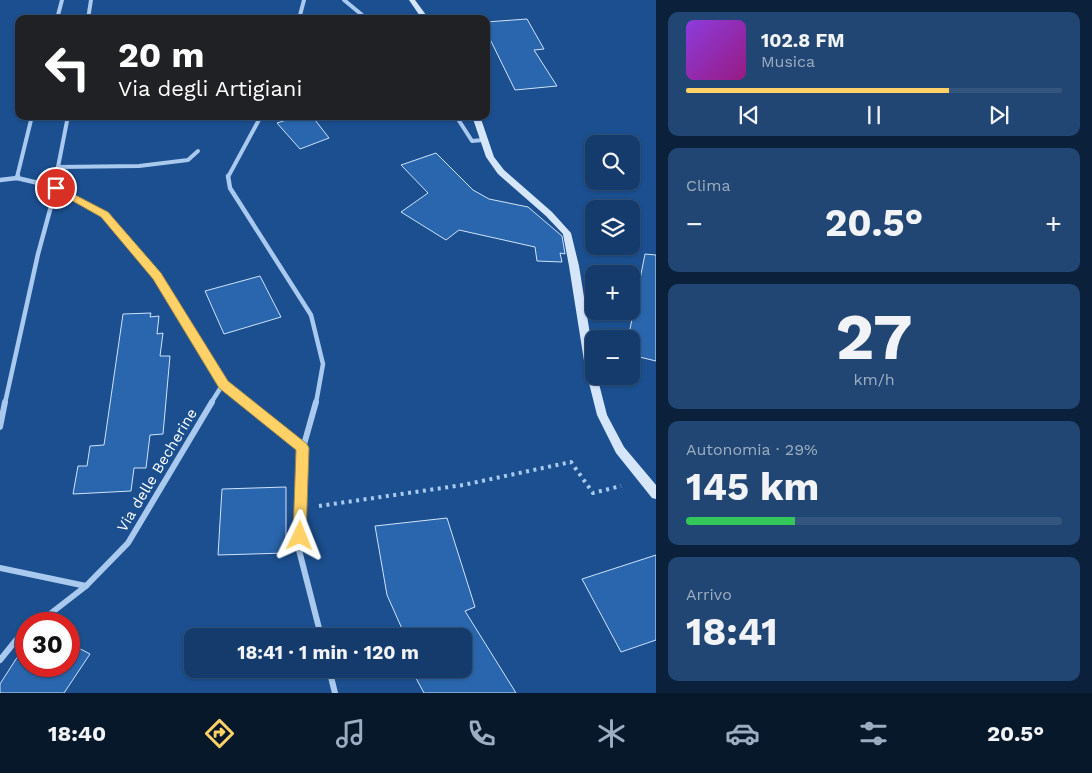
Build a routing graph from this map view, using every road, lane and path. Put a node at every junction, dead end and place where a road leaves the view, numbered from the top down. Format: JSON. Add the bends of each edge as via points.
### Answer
{"nodes":[{"id":1,"x":62,"y":0,"type":"edge"},
{"id":2,"x":91,"y":0,"type":"edge"},
{"id":3,"x":304,"y":0,"type":"edge"},
{"id":4,"x":344,"y":0,"type":"edge"},
{"id":5,"x":412,"y":0,"type":"edge"},
{"id":6,"x":58,"y":15,"type":"edge"},
{"id":7,"x":89,"y":15,"type":"edge"},
{"id":8,"x":300,"y":15,"type":"edge"},
{"id":9,"x":362,"y":15,"type":"edge"},
{"id":10,"x":423,"y":15,"type":"edge"},
{"id":11,"x":31,"y":120,"type":"edge"},
{"id":12,"x":67,"y":120,"type":"edge"},
{"id":13,"x":259,"y":120,"type":"edge"},
{"id":14,"x":459,"y":120,"type":"edge"},
{"id":15,"x":477,"y":120,"type":"edge"},
{"id":16,"x":483,"y":140,"type":"junction"},
{"id":17,"x":198,"y":151,"type":"dead end"},
{"id":18,"x":58,"y":167,"type":"junction"},
{"id":19,"x":17,"y":178,"type":"junction"},
{"id":20,"x":0,"y":180,"type":"edge"},
{"id":21,"x":47,"y":185,"type":"junction"},
{"id":22,"x":56,"y":188,"type":"junction"},
{"id":23,"x":223,"y":384,"type":"junction"},
{"id":24,"x":0,"y":427,"type":"edge"},
{"id":25,"x":302,"y":448,"type":"junction"},
{"id":26,"x":643,"y":480,"type":"junction"},
{"id":27,"x":656,"y":494,"type":"edge"},
{"id":28,"x":300,"y":509,"type":"junction"},
{"id":29,"x":0,"y":568,"type":"edge"},
{"id":30,"x":86,"y":586,"type":"junction"},
{"id":31,"x":52,"y":612,"type":"edge"},
{"id":32,"x":319,"y":628,"type":"edge"},
{"id":33,"x":15,"y":641,"type":"edge"},
{"id":34,"x":0,"y":660,"type":"edge"},
{"id":35,"x":331,"y":678,"type":"edge"},
{"id":36,"x":335,"y":693,"type":"edge"}],
"edges":[{"from":1,"to":6,"type":"street"},
{"from":2,"to":7,"type":"street"},
{"from":3,"to":8,"type":"street"},
{"from":4,"to":9,"type":"street"},
{"from":5,"to":10,"type":"main road"},
{"from":11,"to":19,"type":"street"},
{"from":12,"to":18,"type":"street"},
{"from":13,"to":25,"type":"street","via":[[228,176],[230,188],[311,315],[323,364],[318,396]]},
{"from":14,"to":16,"type":"street","via":[[472,140]]},
{"from":15,"to":16,"type":"main road"},
{"from":16,"to":26,"type":"main road","via":[[500,172],[567,233],[595,392],[612,437]]},
{"from":17,"to":18,"type":"street","via":[[188,160],[139,166]]},
{"from":18,"to":21,"type":"street"},
{"from":19,"to":20,"type":"street"},
{"from":19,"to":21,"type":"street"},
{"from":21,"to":22,"type":"street"},
{"from":22,"to":23,"type":"street","via":[[104,214],[146,262]]},
{"from":22,"to":24,"type":"street"},
{"from":23,"to":25,"type":"street"},
{"from":23,"to":30,"type":"street","name":"Via delle Becherine","via":[[128,543]]},
{"from":25,"to":28,"type":"street"},
{"from":26,"to":27,"type":"main road"},
{"from":26,"to":28,"type":"path","via":[[593,493],[571,462],[463,485]]},
{"from":28,"to":32,"type":"street","via":[[299,550]]},
{"from":29,"to":30,"type":"street"},
{"from":30,"to":31,"type":"street","name":"Via delle Becherine"},
{"from":33,"to":34,"type":"street"},
{"from":35,"to":36,"type":"street"}]}
